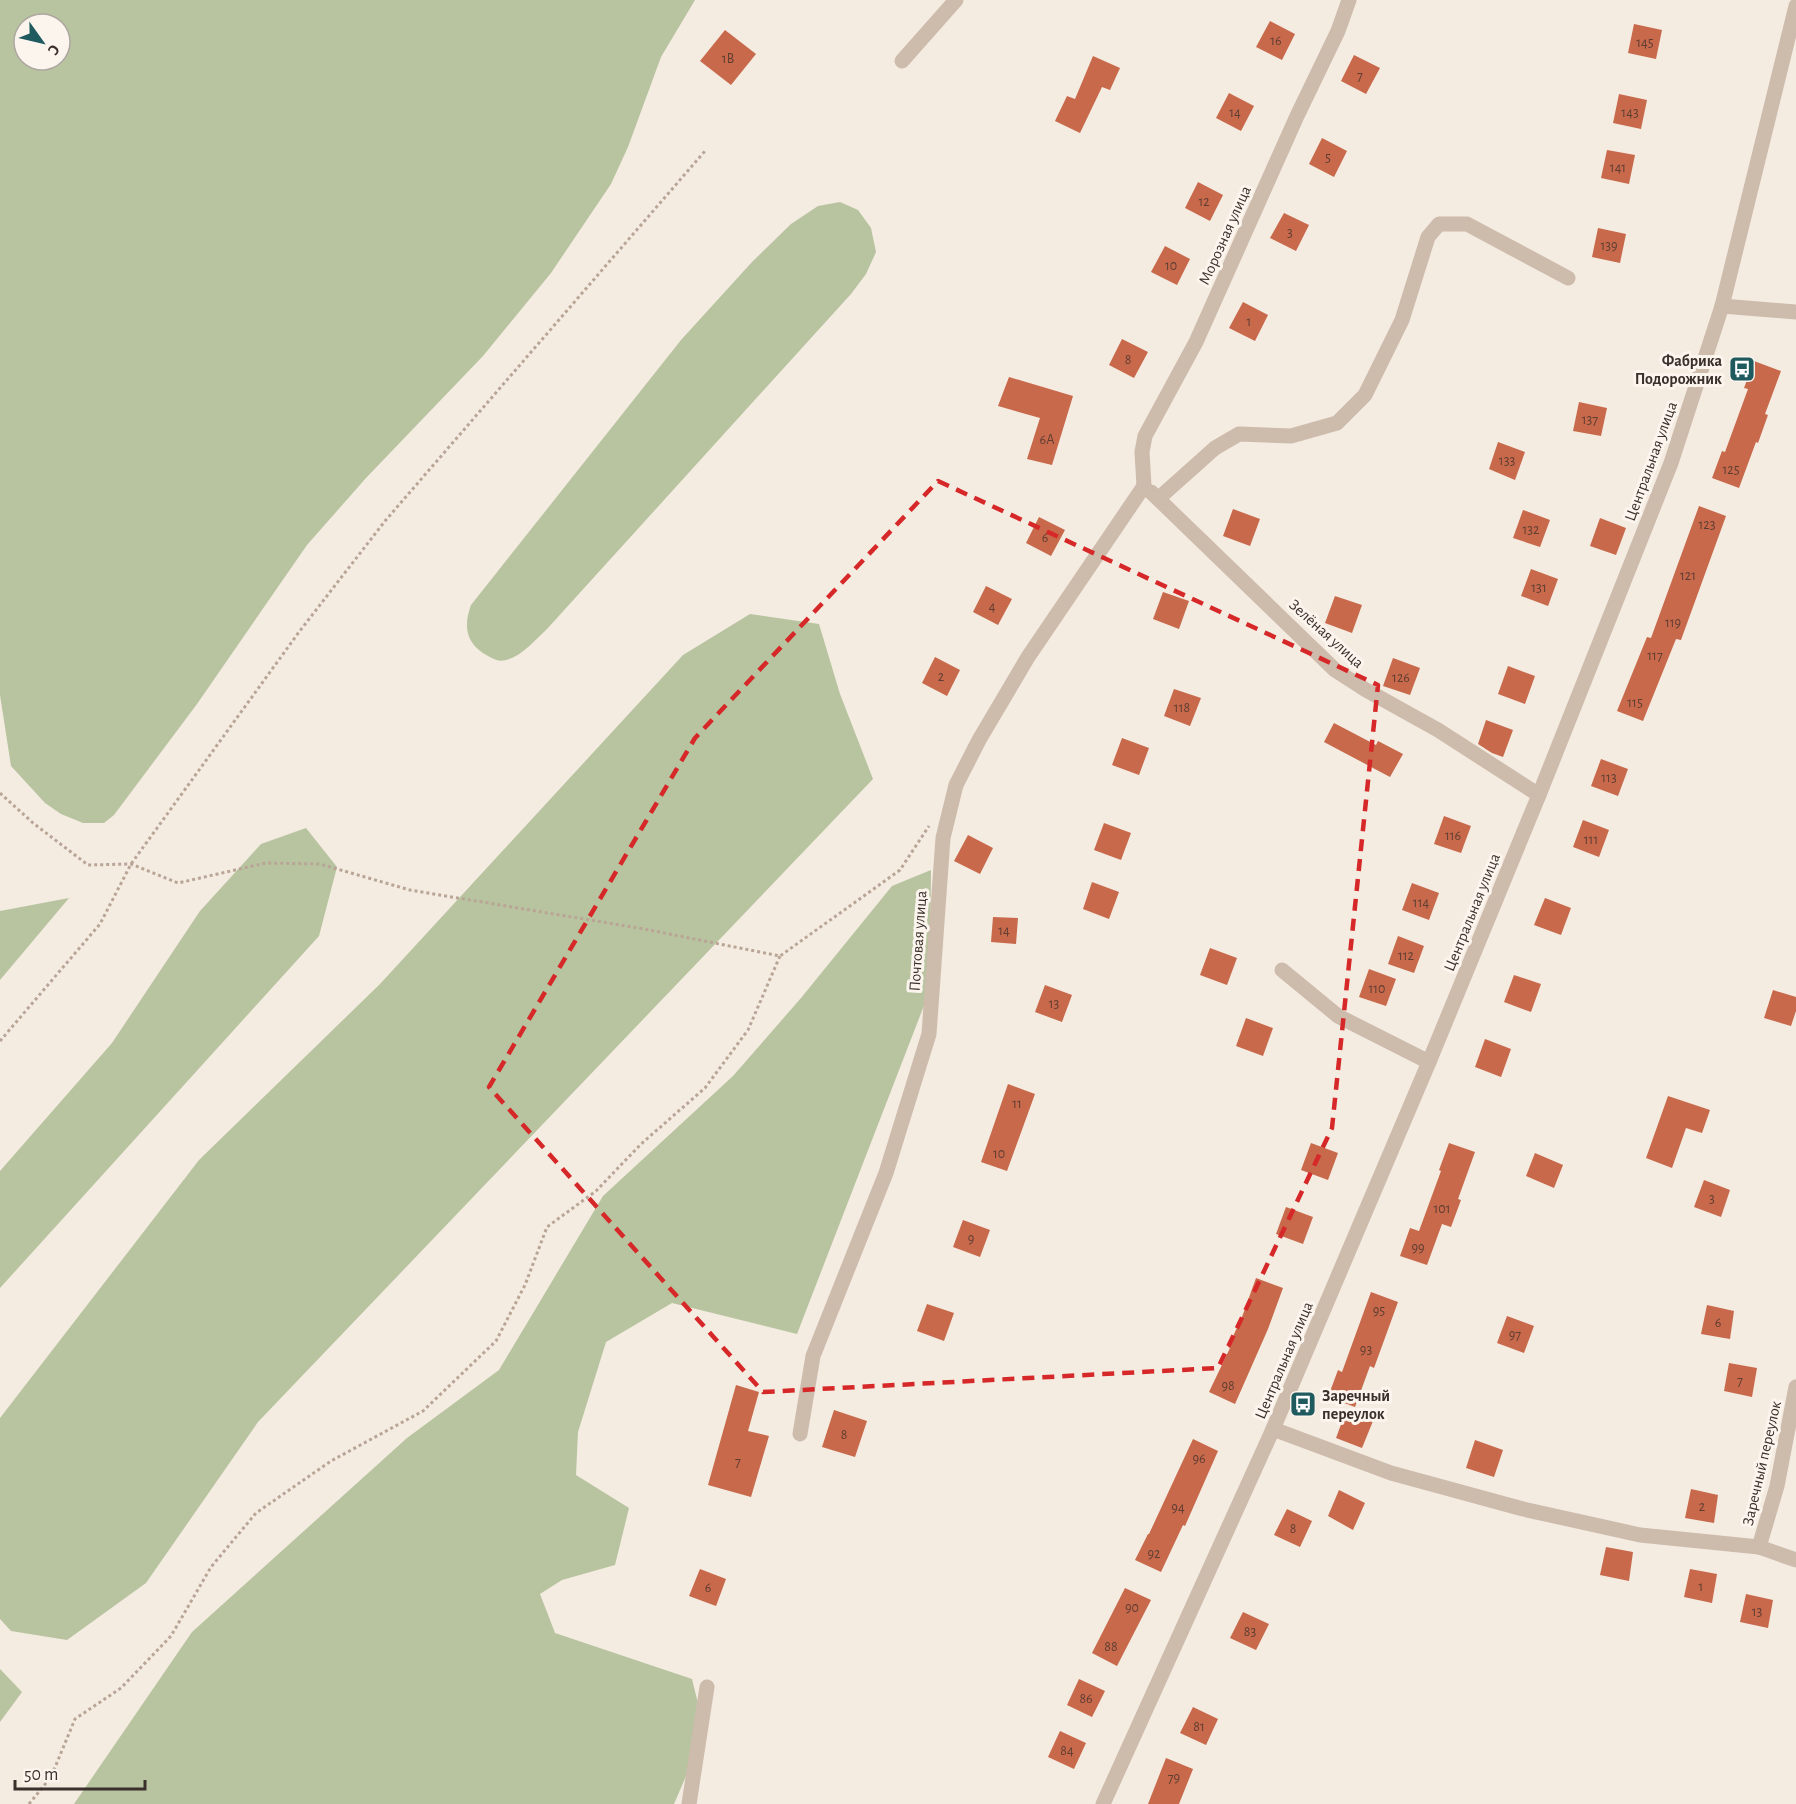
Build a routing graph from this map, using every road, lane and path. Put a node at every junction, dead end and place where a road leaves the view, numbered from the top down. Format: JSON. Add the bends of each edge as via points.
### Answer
{"nodes":[{"id":1,"x":956,"y":0,"type":"edge"},
{"id":2,"x":1349,"y":0,"type":"edge"},
{"id":3,"x":1796,"y":6,"type":"edge"},
{"id":4,"x":902,"y":61,"type":"dead end"},
{"id":5,"x":705,"y":151,"type":"dead end"},
{"id":6,"x":1568,"y":278,"type":"dead end"},
{"id":7,"x":1722,"y":306,"type":"junction"},
{"id":8,"x":1796,"y":312,"type":"edge"},
{"id":9,"x":1144,"y":486,"type":"junction"},
{"id":10,"x":1159,"y":498,"type":"junction"},
{"id":11,"x":0,"y":793,"type":"edge"},
{"id":12,"x":1539,"y":795,"type":"junction"},
{"id":13,"x":931,"y":823,"type":"dead end"},
{"id":14,"x":131,"y":864,"type":"junction"},
{"id":15,"x":780,"y":956,"type":"junction"},
{"id":16,"x":1282,"y":970,"type":"dead end"},
{"id":17,"x":0,"y":1041,"type":"edge"},
{"id":18,"x":1429,"y":1062,"type":"junction"},
{"id":19,"x":1796,"y":1387,"type":"edge"},
{"id":20,"x":1273,"y":1429,"type":"junction"},
{"id":21,"x":800,"y":1434,"type":"dead end"},
{"id":22,"x":1760,"y":1547,"type":"junction"},
{"id":23,"x":1796,"y":1560,"type":"edge"},
{"id":24,"x":707,"y":1687,"type":"dead end"},
{"id":25,"x":28,"y":1804,"type":"edge"},
{"id":26,"x":688,"y":1804,"type":"edge"},
{"id":27,"x":1103,"y":1804,"type":"edge"}],
"edges":[{"from":1,"to":4,"type":"street"},
{"from":2,"to":9,"type":"street","name":"Морозная улица","via":[[1196,342],[1145,436]]},
{"from":3,"to":7,"type":"street","name":"Центральная улица"},
{"from":5,"to":14,"type":"path","via":[[385,521],[299,632]]},
{"from":6,"to":10,"type":"street","via":[[1467,224],[1439,224],[1428,237],[1402,320],[1365,395],[1337,423],[1291,436],[1239,434],[1215,448]]},
{"from":7,"to":8,"type":"street"},
{"from":7,"to":12,"type":"street","name":"Центральная улица","via":[[1671,463]]},
{"from":9,"to":10,"type":"street","name":"Зелёная улица"},
{"from":9,"to":21,"type":"street","name":"Почтовая улица","via":[[1028,657],[956,785],[943,838],[928,1034],[886,1173],[813,1356]]},
{"from":10,"to":12,"type":"street","name":"Зелёная улица","via":[[1335,670]]},
{"from":11,"to":14,"type":"path","via":[[88,865]]},
{"from":12,"to":18,"type":"street","name":"Центральная улица"},
{"from":13,"to":15,"type":"path","via":[[900,870]]},
{"from":14,"to":15,"type":"path","via":[[178,883],[266,863],[320,864],[410,890]]},
{"from":14,"to":17,"type":"path","via":[[100,924]]},
{"from":15,"to":25,"type":"path","via":[[748,1030],[705,1088],[641,1144],[596,1191],[546,1227],[525,1285],[496,1341],[423,1411],[331,1461],[256,1513],[211,1567],[171,1636],[121,1688],[75,1719],[51,1777]]},
{"from":16,"to":18,"type":"street","via":[[1338,1016]]},
{"from":18,"to":20,"type":"street","name":"Центральная улица"},
{"from":19,"to":22,"type":"street","name":"Заречный переулок","via":[[1777,1486]]},
{"from":20,"to":22,"type":"street","name":"Заречный переулок","via":[[1391,1473],[1523,1509],[1640,1534]]},
{"from":20,"to":27,"type":"street","name":"Центральная улица"},
{"from":22,"to":23,"type":"street","name":"Заречный переулок"},
{"from":24,"to":26,"type":"street"}]}
